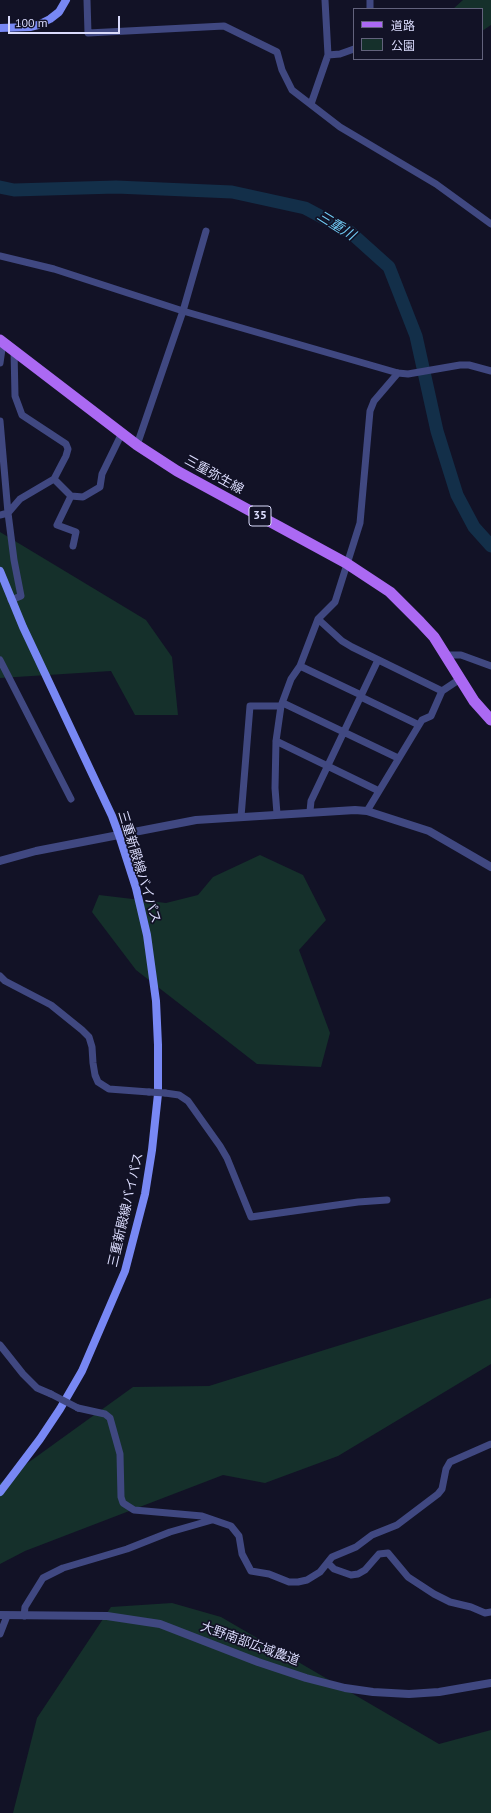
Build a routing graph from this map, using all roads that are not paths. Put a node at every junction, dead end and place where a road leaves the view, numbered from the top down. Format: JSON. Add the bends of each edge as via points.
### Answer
{"nodes":[{"id":1,"x":66,"y":0,"type":"edge"},
{"id":2,"x":86,"y":0,"type":"edge"},
{"id":3,"x":325,"y":0,"type":"edge"},
{"id":4,"x":0,"y":28,"type":"edge"},
{"id":5,"x":353,"y":49,"type":"edge"},
{"id":6,"x":328,"y":55,"type":"junction"},
{"id":7,"x":311,"y":104,"type":"junction"},
{"id":8,"x":491,"y":224,"type":"edge"},
{"id":9,"x":206,"y":231,"type":"dead end"},
{"id":10,"x":0,"y":256,"type":"edge"},
{"id":11,"x":183,"y":311,"type":"junction"},
{"id":12,"x":2,"y":341,"type":"edge"},
{"id":13,"x":14,"y":350,"type":"junction"},
{"id":14,"x":0,"y":363,"type":"edge"},
{"id":15,"x":491,"y":372,"type":"edge"},
{"id":16,"x":398,"y":373,"type":"junction"},
{"id":17,"x":0,"y":417,"type":"edge"},
{"id":18,"x":0,"y":421,"type":"edge"},
{"id":19,"x":122,"y":433,"type":"junction"},
{"id":20,"x":137,"y":445,"type":"junction"},
{"id":21,"x":54,"y":479,"type":"junction"},
{"id":22,"x":71,"y":496,"type":"junction"},
{"id":23,"x":8,"y":513,"type":"junction"},
{"id":24,"x":0,"y":515,"type":"edge"},
{"id":25,"x":73,"y":546,"type":"dead end"},
{"id":26,"x":346,"y":563,"type":"junction"},
{"id":27,"x":0,"y":570,"type":"edge"},
{"id":28,"x":11,"y":600,"type":"junction"},
{"id":29,"x":318,"y":619,"type":"junction"},
{"id":30,"x":446,"y":656,"type":"junction"},
{"id":31,"x":0,"y":660,"type":"edge"},
{"id":32,"x":378,"y":660,"type":"junction"},
{"id":33,"x":300,"y":666,"type":"junction"},
{"id":34,"x":491,"y":666,"type":"edge"},
{"id":35,"x":460,"y":679,"type":"junction"},
{"id":36,"x":442,"y":691,"type":"junction"},
{"id":37,"x":361,"y":696,"type":"junction"},
{"id":38,"x":282,"y":704,"type":"junction"},
{"id":39,"x":491,"y":720,"type":"edge"},
{"id":40,"x":419,"y":725,"type":"junction"},
{"id":41,"x":344,"y":732,"type":"junction"},
{"id":42,"x":276,"y":741,"type":"junction"},
{"id":43,"x":398,"y":758,"type":"junction"},
{"id":44,"x":328,"y":767,"type":"junction"},
{"id":45,"x":379,"y":791,"type":"junction"},
{"id":46,"x":71,"y":799,"type":"dead end"},
{"id":47,"x":310,"y":811,"type":"junction"},
{"id":48,"x":367,"y":811,"type":"junction"},
{"id":49,"x":277,"y":814,"type":"junction"},
{"id":50,"x":241,"y":817,"type":"junction"},
{"id":51,"x":119,"y":835,"type":"junction"},
{"id":52,"x":0,"y":861,"type":"edge"},
{"id":53,"x":491,"y":867,"type":"edge"},
{"id":54,"x":0,"y":976,"type":"edge"},
{"id":55,"x":387,"y":1200,"type":"dead end"},
{"id":56,"x":0,"y":1345,"type":"edge"},
{"id":57,"x":491,"y":1444,"type":"edge"},
{"id":58,"x":0,"y":1492,"type":"edge"},
{"id":59,"x":212,"y":1520,"type":"junction"},
{"id":60,"x":328,"y":1563,"type":"junction"},
{"id":61,"x":491,"y":1612,"type":"edge"},
{"id":62,"x":4,"y":1616,"type":"edge"},
{"id":63,"x":24,"y":1616,"type":"junction"},
{"id":64,"x":0,"y":1634,"type":"edge"},
{"id":65,"x":491,"y":1683,"type":"edge"}],
"edges":[{"from":1,"to":4,"type":"main road","via":[[54,16],[38,25]]},
{"from":2,"to":7,"type":"street","via":[[88,33],[224,26],[277,52],[292,90]]},
{"from":3,"to":6,"type":"street"},
{"from":5,"to":6,"type":"street"},
{"from":6,"to":7,"type":"street"},
{"from":7,"to":8,"type":"street","via":[[340,127],[436,184]]},
{"from":9,"to":11,"type":"street"},
{"from":10,"to":11,"type":"street","via":[[54,269]]},
{"from":11,"to":16,"type":"street"},
{"from":11,"to":20,"type":"street"},
{"from":12,"to":13,"type":"main road","name":"三重弥生線","number":"35"},
{"from":12,"to":14,"type":"street"},
{"from":13,"to":19,"type":"main road","name":"三重弥生線","number":"35"},
{"from":13,"to":21,"type":"street","via":[[15,396],[22,415],[66,444],[68,449]]},
{"from":15,"to":16,"type":"street","via":[[460,365],[408,374]]},
{"from":16,"to":26,"type":"street","via":[[374,401],[370,411],[362,511]]},
{"from":17,"to":18,"type":"street"},
{"from":18,"to":23,"type":"street"},
{"from":19,"to":20,"type":"main road","name":"三重弥生線","number":"35"},
{"from":19,"to":22,"type":"street","via":[[102,474],[100,487],[84,497]]},
{"from":20,"to":26,"type":"main road","name":"三重弥生線","number":"35","via":[[177,471]]},
{"from":21,"to":22,"type":"street"},
{"from":21,"to":23,"type":"street","via":[[20,499]]},
{"from":22,"to":25,"type":"street","via":[[57,525],[76,532]]},
{"from":23,"to":24,"type":"street"},
{"from":23,"to":28,"type":"street","via":[[21,596]]},
{"from":26,"to":29,"type":"street","via":[[335,602]]},
{"from":26,"to":30,"type":"main road","name":"三重弥生線","number":"35","via":[[371,578],[401,602],[434,637]]},
{"from":27,"to":28,"type":"main road","name":"三重新殿線バイパス"},
{"from":28,"to":51,"type":"main road","name":"三重新殿線バイパス"},
{"from":29,"to":32,"type":"street","via":[[342,641]]},
{"from":29,"to":33,"type":"street"},
{"from":30,"to":34,"type":"street","via":[[461,655]]},
{"from":30,"to":35,"type":"main road","name":"三重弥生線","number":"35"},
{"from":31,"to":46,"type":"street"},
{"from":32,"to":36,"type":"street"},
{"from":32,"to":37,"type":"street"},
{"from":33,"to":37,"type":"street"},
{"from":33,"to":38,"type":"street","via":[[291,679]]},
{"from":35,"to":36,"type":"street"},
{"from":35,"to":39,"type":"main road","name":"三重弥生線","number":"35","via":[[474,701]]},
{"from":36,"to":40,"type":"street","via":[[431,716],[422,720]]},
{"from":37,"to":40,"type":"street"},
{"from":37,"to":41,"type":"street"},
{"from":38,"to":41,"type":"street"},
{"from":38,"to":42,"type":"street"},
{"from":38,"to":50,"type":"street","via":[[250,706]]},
{"from":40,"to":43,"type":"street"},
{"from":41,"to":43,"type":"street"},
{"from":41,"to":44,"type":"street"},
{"from":42,"to":44,"type":"street"},
{"from":42,"to":49,"type":"street"},
{"from":43,"to":45,"type":"street"},
{"from":44,"to":45,"type":"street"},
{"from":44,"to":47,"type":"street","via":[[311,802]]},
{"from":45,"to":48,"type":"street"},
{"from":47,"to":48,"type":"street"},
{"from":47,"to":49,"type":"street"},
{"from":48,"to":53,"type":"street","via":[[429,831]]},
{"from":49,"to":50,"type":"street"},
{"from":50,"to":51,"type":"street","via":[[196,820]]},
{"from":51,"to":52,"type":"street","via":[[36,851]]},
{"from":51,"to":58,"type":"main road","name":"三重新殿線バイパス","via":[[136,888],[147,936],[156,1001],[158,1094],[145,1194],[125,1271],[82,1371],[40,1439]]},
{"from":54,"to":55,"type":"street","bridge":true,"via":[[51,1005],[89,1037],[98,1082],[109,1089],[165,1093],[178,1095],[188,1101],[227,1158],[252,1217]]},
{"from":56,"to":59,"type":"street","bridge":true,"via":[[37,1388],[78,1408],[106,1414],[110,1418],[120,1454],[121,1497],[124,1503],[134,1510],[202,1516]]},
{"from":57,"to":60,"type":"street","via":[[450,1462],[438,1494],[397,1525],[372,1535],[356,1547],[332,1557]]},
{"from":59,"to":60,"type":"street","via":[[232,1526],[239,1536],[242,1554],[251,1571],[270,1574],[289,1582],[298,1582],[308,1580]]},
{"from":59,"to":63,"type":"street","via":[[63,1568],[43,1578],[25,1607]]},
{"from":60,"to":61,"type":"street","via":[[334,1570],[351,1575],[358,1574],[379,1554],[388,1553],[408,1577],[434,1594],[450,1602],[485,1613]]},
{"from":62,"to":63,"type":"street","name":"大野南部広域農道"},
{"from":62,"to":64,"type":"street"},
{"from":63,"to":65,"type":"street","name":"大野南部広域農道","via":[[107,1616],[160,1624],[258,1662],[345,1688],[417,1694]]}]}
